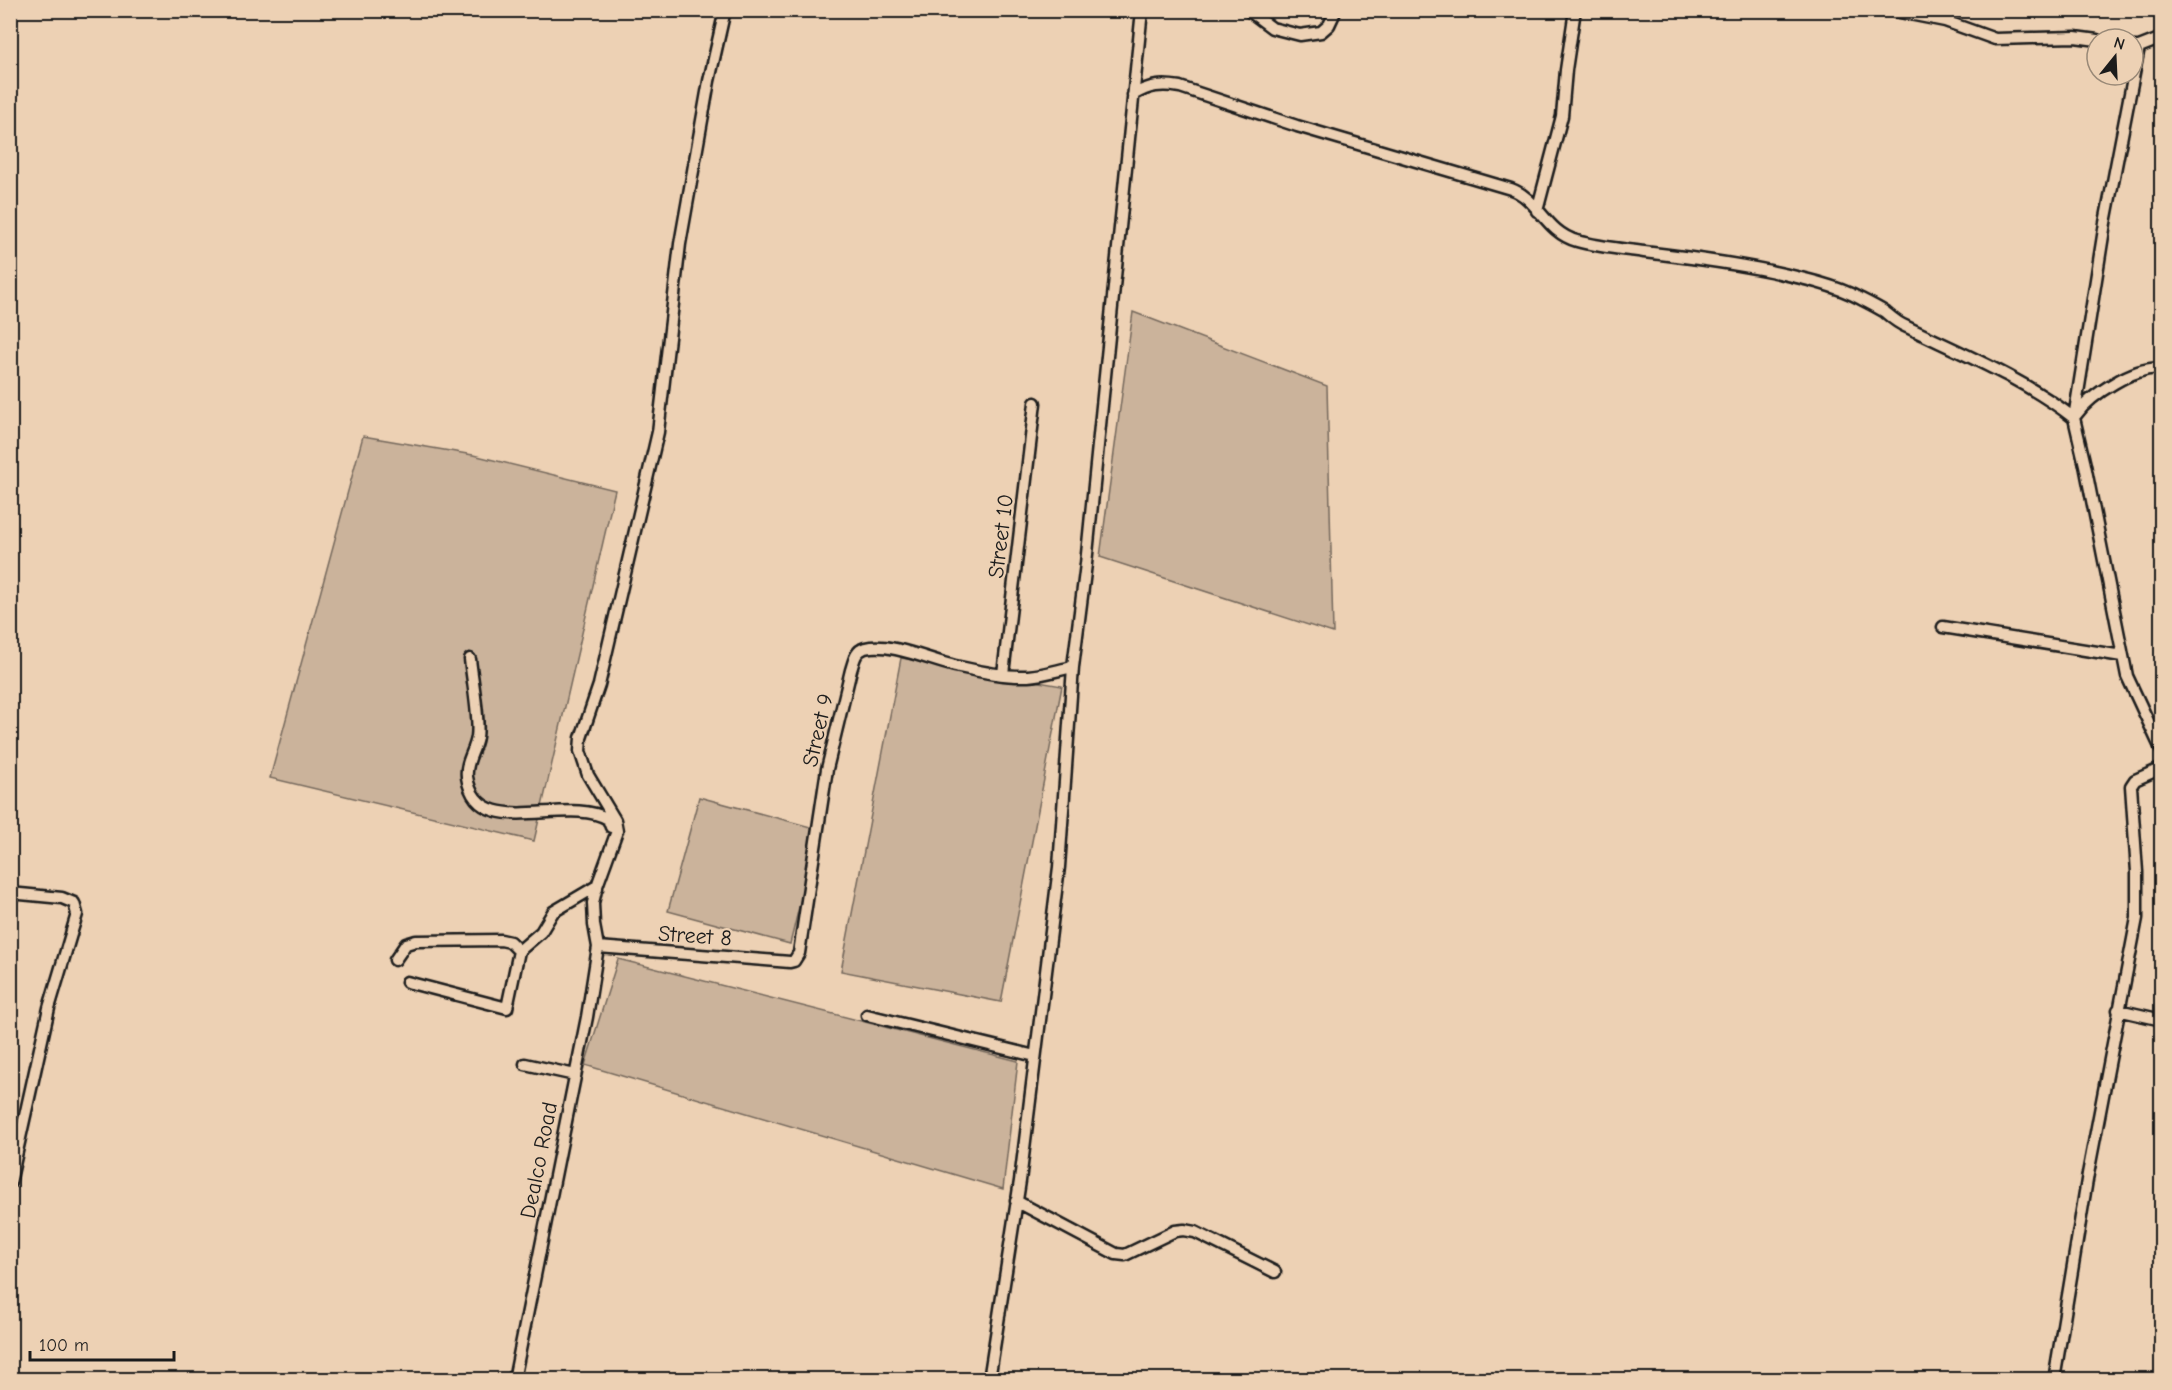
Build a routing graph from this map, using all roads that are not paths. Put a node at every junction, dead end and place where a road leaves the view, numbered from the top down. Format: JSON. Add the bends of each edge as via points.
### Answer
{"nodes":[{"id":1,"x":725,"y":10,"type":"edge"},
{"id":2,"x":1142,"y":10,"type":"edge"},
{"id":3,"x":1248,"y":10,"type":"edge"},
{"id":4,"x":1336,"y":10,"type":"edge"},
{"id":5,"x":1575,"y":10,"type":"edge"},
{"id":6,"x":1889,"y":10,"type":"edge"},
{"id":7,"x":2085,"y":38,"type":"edge"},
{"id":8,"x":2162,"y":38,"type":"edge"},
{"id":9,"x":2145,"y":44,"type":"edge"},
{"id":10,"x":2129,"y":87,"type":"edge"},
{"id":11,"x":1133,"y":95,"type":"junction"},
{"id":12,"x":1538,"y":211,"type":"junction"},
{"id":13,"x":2162,"y":369,"type":"edge"},
{"id":14,"x":1035,"y":403,"type":"dead end"},
{"id":15,"x":2074,"y":418,"type":"junction"},
{"id":16,"x":1943,"y":627,"type":"dead end"},
{"id":17,"x":2122,"y":656,"type":"junction"},
{"id":18,"x":470,"y":659,"type":"dead end"},
{"id":19,"x":1073,"y":667,"type":"junction"},
{"id":20,"x":1003,"y":674,"type":"junction"},
{"id":21,"x":2162,"y":751,"type":"edge"},
{"id":22,"x":2162,"y":768,"type":"edge"},
{"id":23,"x":616,"y":838,"type":"junction"},
{"id":24,"x":597,"y":886,"type":"junction"},
{"id":25,"x":10,"y":893,"type":"edge"},
{"id":26,"x":598,"y":947,"type":"junction"},
{"id":27,"x":519,"y":951,"type":"junction"},
{"id":28,"x":395,"y":960,"type":"dead end"},
{"id":29,"x":790,"y":962,"type":"joint"},
{"id":30,"x":407,"y":982,"type":"dead end"},
{"id":31,"x":2118,"y":1010,"type":"junction"},
{"id":32,"x":867,"y":1015,"type":"dead end"},
{"id":33,"x":2162,"y":1020,"type":"edge"},
{"id":34,"x":1035,"y":1056,"type":"junction"},
{"id":35,"x":525,"y":1064,"type":"dead end"},
{"id":36,"x":575,"y":1075,"type":"junction"},
{"id":37,"x":10,"y":1183,"type":"edge"},
{"id":38,"x":1017,"y":1201,"type":"junction"},
{"id":39,"x":1275,"y":1272,"type":"dead end"},
{"id":40,"x":514,"y":1380,"type":"edge"},
{"id":41,"x":989,"y":1380,"type":"edge"},
{"id":42,"x":2054,"y":1380,"type":"edge"}],
"edges":[{"from":1,"to":23,"type":"street","via":[[681,244],[658,432],[599,685],[580,738],[588,775],[615,820]]},
{"from":2,"to":11,"type":"street"},
{"from":3,"to":4,"type":"street","via":[[1272,28],[1300,35],[1321,32]]},
{"from":5,"to":12,"type":"street","via":[[1562,116]]},
{"from":6,"to":7,"type":"street","via":[[1945,21],[1995,39]]},
{"from":8,"to":9,"type":"street"},
{"from":10,"to":15,"type":"street"},
{"from":11,"to":12,"type":"street","via":[[1161,84],[1180,87],[1511,189],[1522,194]]},
{"from":11,"to":19,"type":"street"},
{"from":12,"to":15,"type":"street","via":[[1559,233],[1584,243],[1772,271],[1851,294],[1887,314],[1892,321],[2020,383]]},
{"from":13,"to":15,"type":"street","via":[[2150,369],[2122,380],[2086,402]]},
{"from":14,"to":20,"type":"street","name":"Street 10"},
{"from":15,"to":17,"type":"street"},
{"from":16,"to":17,"type":"street"},
{"from":17,"to":21,"type":"street","via":[[2127,676]]},
{"from":18,"to":23,"type":"street","via":[[478,734],[466,771],[477,800],[502,814],[594,812],[608,819]]},
{"from":19,"to":20,"type":"street","via":[[1035,675]]},
{"from":19,"to":34,"type":"street","via":[[1059,867]]},
{"from":20,"to":29,"type":"street","name":"Street 9","via":[[876,647],[855,655],[827,769],[798,953]]},
{"from":22,"to":31,"type":"street","via":[[2135,780],[2131,786],[2138,905]]},
{"from":23,"to":24,"type":"street","name":"Dealco Road"},
{"from":24,"to":26,"type":"street","name":"Dealco Road","via":[[593,903]]},
{"from":24,"to":27,"type":"street","via":[[553,912],[541,932]]},
{"from":25,"to":37,"type":"street","via":[[62,898],[76,908]]},
{"from":26,"to":29,"type":"street","name":"Street 8"},
{"from":26,"to":36,"type":"street","name":"Dealco Road"},
{"from":27,"to":28,"type":"street","via":[[501,940],[416,941],[406,944]]},
{"from":27,"to":30,"type":"street","via":[[507,1008]]},
{"from":31,"to":33,"type":"street"},
{"from":31,"to":42,"type":"street"},
{"from":32,"to":34,"type":"street"},
{"from":34,"to":38,"type":"street"},
{"from":35,"to":36,"type":"street"},
{"from":36,"to":40,"type":"street","name":"Dealco Road"},
{"from":38,"to":39,"type":"street","via":[[1116,1254],[1125,1255],[1184,1230]]},
{"from":38,"to":41,"type":"street"}]}
